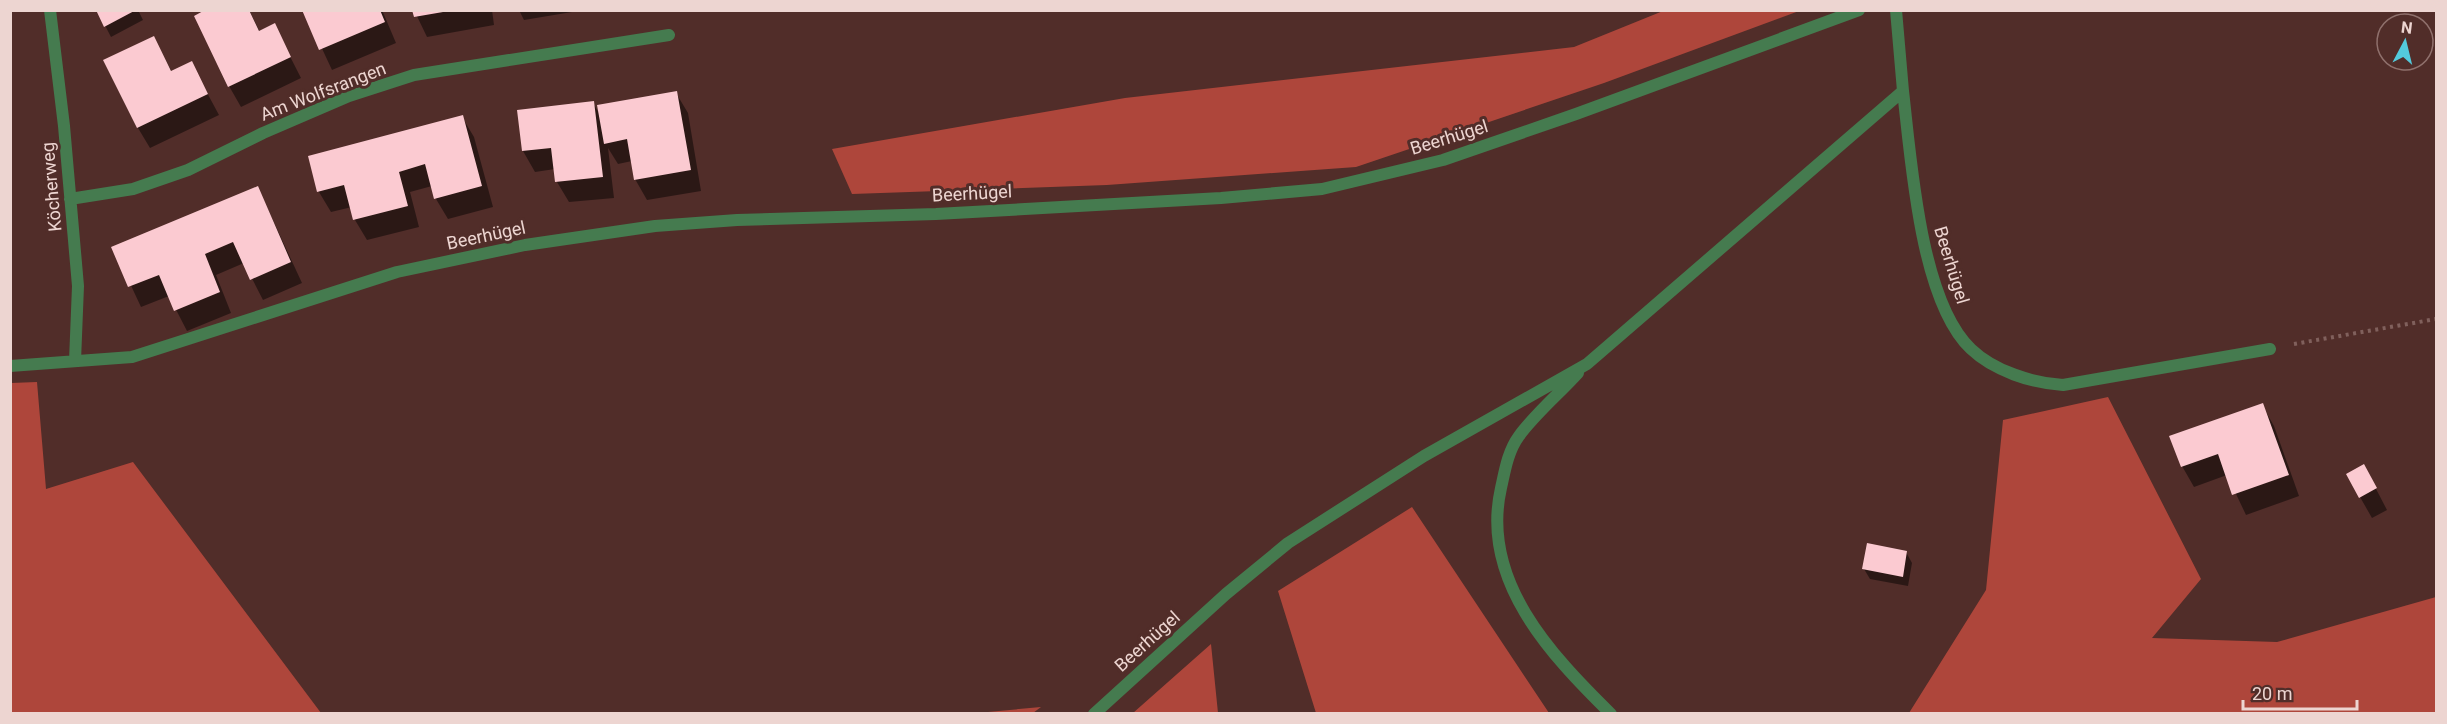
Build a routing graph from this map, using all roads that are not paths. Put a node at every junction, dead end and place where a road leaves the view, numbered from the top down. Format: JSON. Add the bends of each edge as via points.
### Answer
{"nodes":[{"id":1,"x":50,"y":10,"type":"edge"},
{"id":2,"x":1859,"y":10,"type":"edge"},
{"id":3,"x":1896,"y":10,"type":"edge"},
{"id":4,"x":669,"y":35,"type":"dead end"},
{"id":5,"x":1903,"y":92,"type":"junction"},
{"id":6,"x":70,"y":199,"type":"junction"},
{"id":7,"x":2270,"y":349,"type":"road end"},
{"id":8,"x":75,"y":361,"type":"junction"},
{"id":9,"x":1587,"y":364,"type":"junction"},
{"id":10,"x":10,"y":366,"type":"edge"},
{"id":11,"x":1094,"y":714,"type":"edge"},
{"id":12,"x":1611,"y":714,"type":"edge"}],
"edges":[{"from":1,"to":6,"type":"street","name":"Köcherweg"},
{"from":2,"to":8,"type":"street","name":"Beerhügel","via":[[1443,160],[1322,189],[936,214],[655,226],[525,244],[397,272],[132,357]]},
{"from":3,"to":5,"type":"street","name":"Beerhügel"},
{"from":4,"to":6,"type":"street","name":"Am Wolfsrangen","via":[[414,75],[349,96],[188,170],[133,189]]},
{"from":5,"to":7,"type":"street","name":"Beerhügel","via":[[1916,209],[1938,291],[1953,327],[1972,350],[2013,375],[2063,385]]},
{"from":5,"to":9,"type":"street","name":"Beerhügel"},
{"from":6,"to":8,"type":"street","name":"Köcherweg","via":[[78,286]]},
{"from":8,"to":10,"type":"street","name":"Beerhügel"},
{"from":9,"to":11,"type":"street","name":"Beerhügel","via":[[1424,456],[1288,543]]},
{"from":9,"to":12,"type":"street","name":"Beerhügel","via":[[1519,436],[1507,459],[1496,511],[1496,536],[1511,588],[1542,640]]}]}
